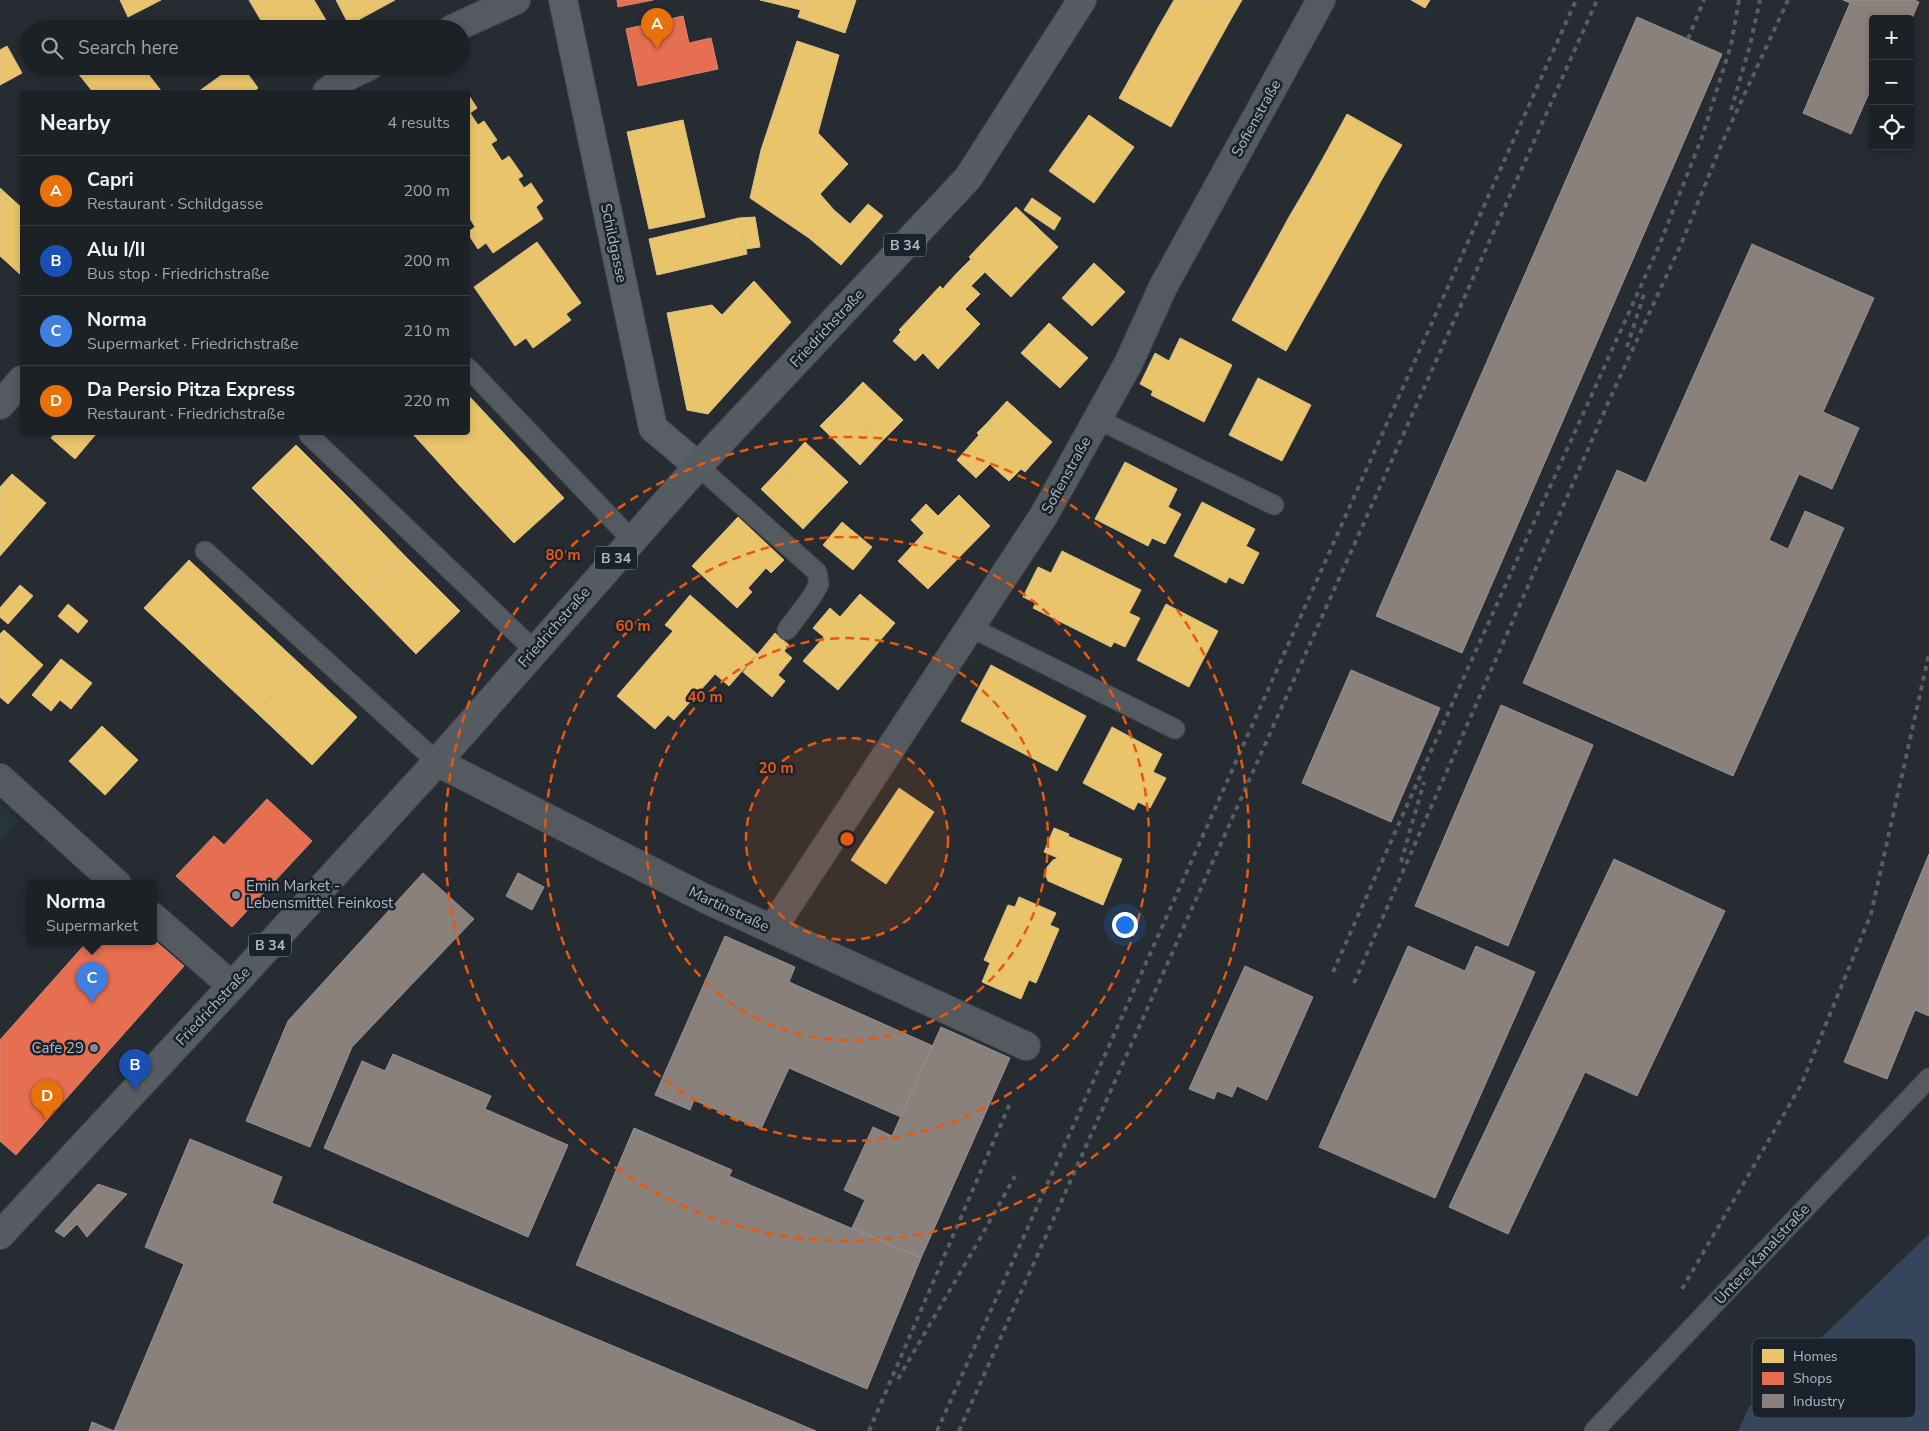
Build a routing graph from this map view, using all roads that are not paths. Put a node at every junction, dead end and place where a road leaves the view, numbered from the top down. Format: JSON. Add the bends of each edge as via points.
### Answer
{"nodes":[{"id":1,"x":516,"y":0,"type":"edge"},
{"id":2,"x":563,"y":0,"type":"edge"},
{"id":3,"x":1082,"y":0,"type":"edge"},
{"id":4,"x":1321,"y":0,"type":"edge"},
{"id":5,"x":470,"y":21,"type":"edge"},
{"id":6,"x":350,"y":75,"type":"edge"},
{"id":7,"x":330,"y":90,"type":"edge"},
{"id":8,"x":470,"y":370,"type":"edge"},
{"id":9,"x":20,"y":382,"type":"edge"},
{"id":10,"x":0,"y":405,"type":"edge"},
{"id":11,"x":1097,"y":419,"type":"junction"},
{"id":12,"x":308,"y":435,"type":"dead end"},
{"id":13,"x":698,"y":466,"type":"junction"},
{"id":14,"x":1274,"y":505,"type":"dead end"},
{"id":15,"x":632,"y":540,"type":"junction"},
{"id":16,"x":205,"y":551,"type":"dead end"},
{"id":17,"x":970,"y":627,"type":"junction"},
{"id":18,"x":787,"y":630,"type":"dead end"},
{"id":19,"x":534,"y":650,"type":"junction"},
{"id":20,"x":1175,"y":729,"type":"dead end"},
{"id":21,"x":437,"y":762,"type":"junction"},
{"id":22,"x":0,"y":778,"type":"edge"},
{"id":23,"x":113,"y":880,"type":"edge"},
{"id":24,"x":157,"y":920,"type":"edge"},
{"id":25,"x":772,"y":929,"type":"junction"},
{"id":26,"x":232,"y":986,"type":"junction"},
{"id":27,"x":1026,"y":1046,"type":"dead end"},
{"id":28,"x":1929,"y":1078,"type":"edge"},
{"id":29,"x":0,"y":1235,"type":"edge"},
{"id":30,"x":1594,"y":1431,"type":"edge"}],
"edges":[{"from":1,"to":5,"type":"street"},
{"from":2,"to":13,"type":"street","name":"Schildgasse","via":[[653,428]]},
{"from":3,"to":13,"type":"main road","name":"Friedrichstraße","number":"B 34","via":[[968,178]]},
{"from":4,"to":11,"type":"street","name":"Sofienstraße","via":[[1163,288],[1128,364]]},
{"from":6,"to":7,"type":"street"},
{"from":8,"to":15,"type":"lane"},
{"from":9,"to":10,"type":"street"},
{"from":11,"to":14,"type":"lane"},
{"from":11,"to":17,"type":"street","name":"Sofienstraße","via":[[1044,515]]},
{"from":12,"to":19,"type":"lane"},
{"from":13,"to":15,"type":"main road","name":"Friedrichstraße","number":"B 34"},
{"from":13,"to":18,"type":"lane","via":[[817,572],[819,584]]},
{"from":15,"to":19,"type":"main road","name":"Friedrichstraße","number":"B 34"},
{"from":16,"to":21,"type":"lane"},
{"from":17,"to":20,"type":"lane"},
{"from":17,"to":25,"type":"street","name":"Sofienstraße"},
{"from":19,"to":21,"type":"main road","name":"Friedrichstraße","number":"B 34"},
{"from":21,"to":25,"type":"street","name":"Martinstraße","via":[[704,898]]},
{"from":21,"to":26,"type":"main road","name":"Friedrichstraße","number":"B 34"},
{"from":22,"to":23,"type":"street"},
{"from":24,"to":26,"type":"street"},
{"from":25,"to":27,"type":"street","name":"Martinstraße"},
{"from":26,"to":29,"type":"main road","name":"Friedrichstraße","number":"B 34"},
{"from":28,"to":30,"type":"lane","name":"Untere Kanalstraße"}]}
